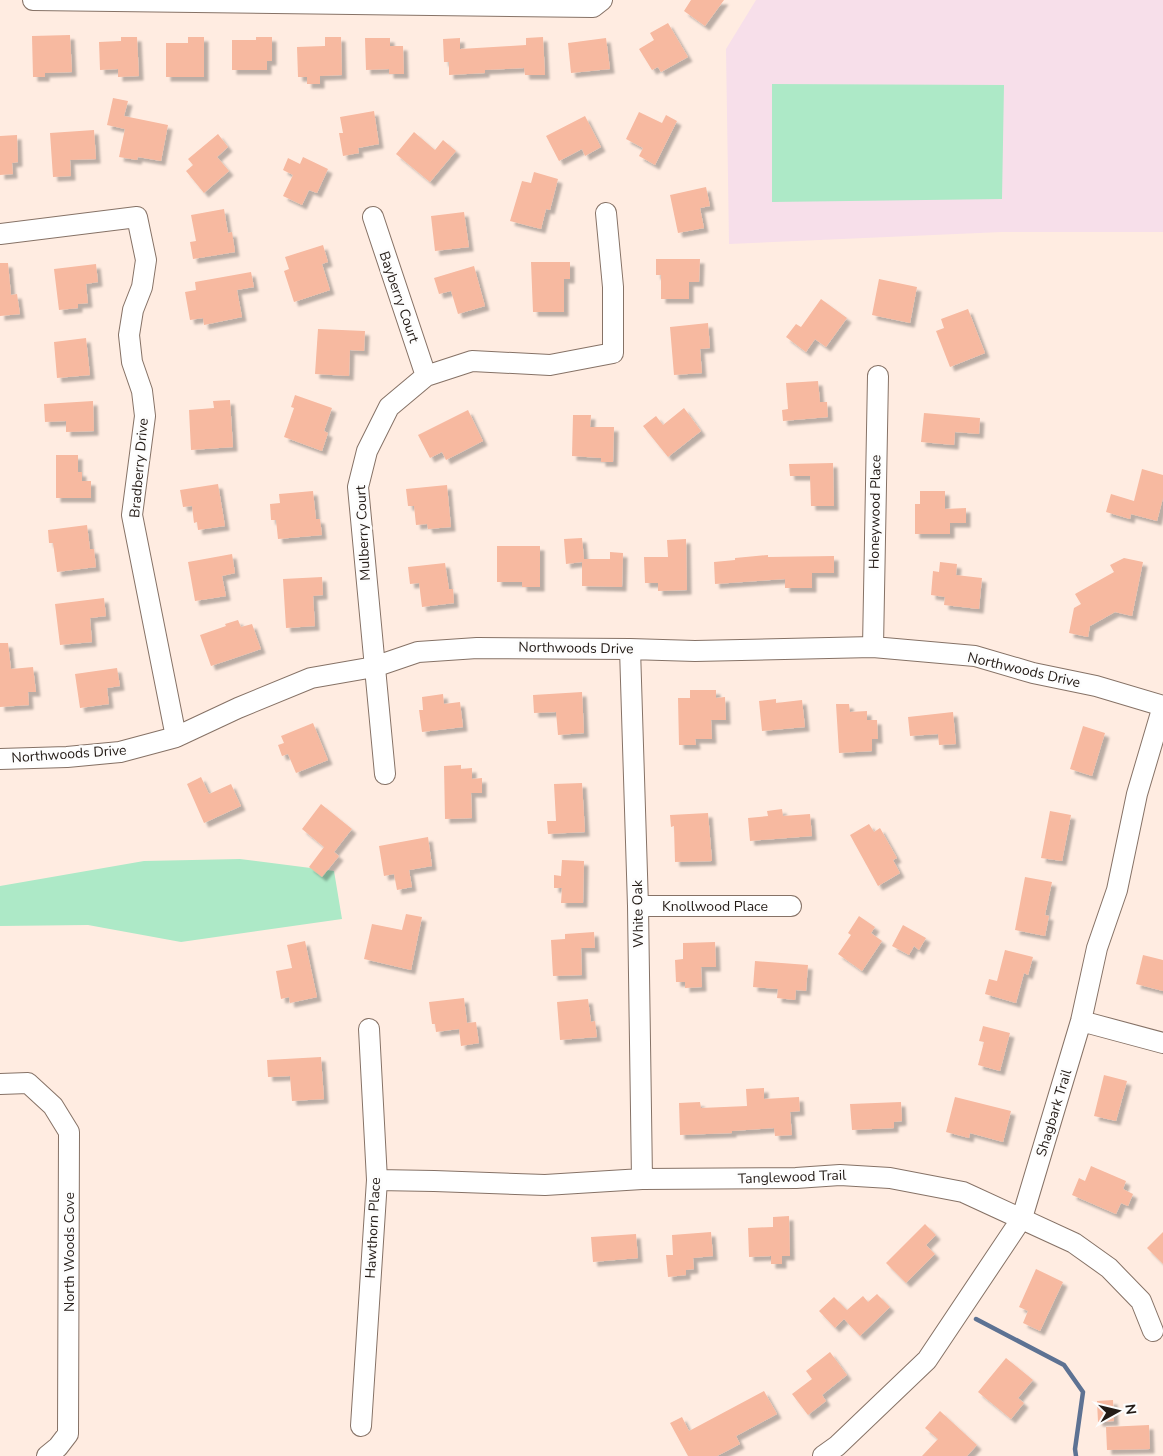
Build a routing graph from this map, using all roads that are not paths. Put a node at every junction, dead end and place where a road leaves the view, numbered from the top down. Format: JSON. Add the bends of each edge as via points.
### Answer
{"nodes":[{"id":1,"x":33,"y":0,"type":"edge"},
{"id":2,"x":55,"y":0,"type":"edge"},
{"id":3,"x":602,"y":0,"type":"edge"},
{"id":4,"x":272,"y":1,"type":"edge"},
{"id":5,"x":477,"y":3,"type":"edge"},
{"id":6,"x":606,"y":213,"type":"dead end"},
{"id":7,"x":373,"y":218,"type":"dead end"},
{"id":8,"x":0,"y":234,"type":"edge"},
{"id":9,"x":426,"y":376,"type":"junction"},
{"id":10,"x":878,"y":376,"type":"dead end"},
{"id":11,"x":873,"y":648,"type":"junction"},
{"id":12,"x":630,"y":649,"type":"junction"},
{"id":13,"x":374,"y":667,"type":"junction"},
{"id":14,"x":1163,"y":706,"type":"edge"},
{"id":15,"x":176,"y":737,"type":"junction"},
{"id":16,"x":0,"y":759,"type":"edge"},
{"id":17,"x":385,"y":774,"type":"dead end"},
{"id":18,"x":638,"y":906,"type":"junction"},
{"id":19,"x":791,"y":906,"type":"dead end"},
{"id":20,"x":1082,"y":1021,"type":"junction"},
{"id":21,"x":369,"y":1029,"type":"dead end"},
{"id":22,"x":1163,"y":1043,"type":"edge"},
{"id":23,"x":0,"y":1084,"type":"edge"},
{"id":24,"x":642,"y":1179,"type":"junction"},
{"id":25,"x":377,"y":1180,"type":"junction"},
{"id":26,"x":1022,"y":1218,"type":"junction"},
{"id":27,"x":1153,"y":1331,"type":"dead end"},
{"id":28,"x":361,"y":1426,"type":"dead end"},
{"id":29,"x":47,"y":1456,"type":"edge"},
{"id":30,"x":823,"y":1456,"type":"edge"}],
"edges":[{"from":1,"to":2,"type":"street"},
{"from":2,"to":4,"type":"street"},
{"from":3,"to":5,"type":"street","via":[[593,6]]},
{"from":4,"to":5,"type":"street"},
{"from":6,"to":9,"type":"street","name":"Mulberry Court","via":[[613,287],[613,353],[550,365],[472,361]]},
{"from":7,"to":9,"type":"street","name":"Bayberry Court"},
{"from":8,"to":15,"type":"street","name":"Bradberry Drive","via":[[137,217],[146,260],[129,335],[145,416],[132,515]]},
{"from":9,"to":13,"type":"street","name":"Mulberry Court","via":[[389,407],[367,451],[358,487]]},
{"from":10,"to":11,"type":"street","name":"Honeywood Place"},
{"from":11,"to":12,"type":"street","name":"Northwoods Drive"},
{"from":11,"to":14,"type":"street","name":"Northwoods Drive","via":[[975,656]]},
{"from":12,"to":13,"type":"street","name":"Northwoods Drive","via":[[477,648],[418,652]]},
{"from":12,"to":18,"type":"street","name":"White Oak"},
{"from":13,"to":15,"type":"street","name":"Northwoods Drive","via":[[310,678]]},
{"from":13,"to":17,"type":"street","name":"Mulberry Court"},
{"from":14,"to":20,"type":"street","name":"Shagbark Trail","via":[[1138,794],[1117,890],[1097,948]]},
{"from":15,"to":16,"type":"street","name":"Northwoods Drive","via":[[120,752]]},
{"from":18,"to":19,"type":"street","name":"Knollwood Place"},
{"from":18,"to":24,"type":"street","name":"White Oak"},
{"from":20,"to":22,"type":"street"},
{"from":20,"to":26,"type":"street","name":"Shagbark Trail"},
{"from":21,"to":25,"type":"street","name":"Hawthorn Place"},
{"from":23,"to":29,"type":"street","name":"North Woods Cove","via":[[28,1083],[53,1106],[69,1132],[68,1434]]},
{"from":24,"to":25,"type":"street","name":"Tanglewood Trail","via":[[545,1185]]},
{"from":24,"to":26,"type":"street","name":"Tanglewood Trail","via":[[840,1175],[890,1178],[963,1192]]},
{"from":25,"to":28,"type":"street","name":"Hawthorn Place"},
{"from":26,"to":27,"type":"street","name":"Tanglewood Trail","via":[[1074,1243],[1110,1268],[1141,1301]]},
{"from":26,"to":30,"type":"street","name":"Shagbark Trail","via":[[927,1360]]}]}
